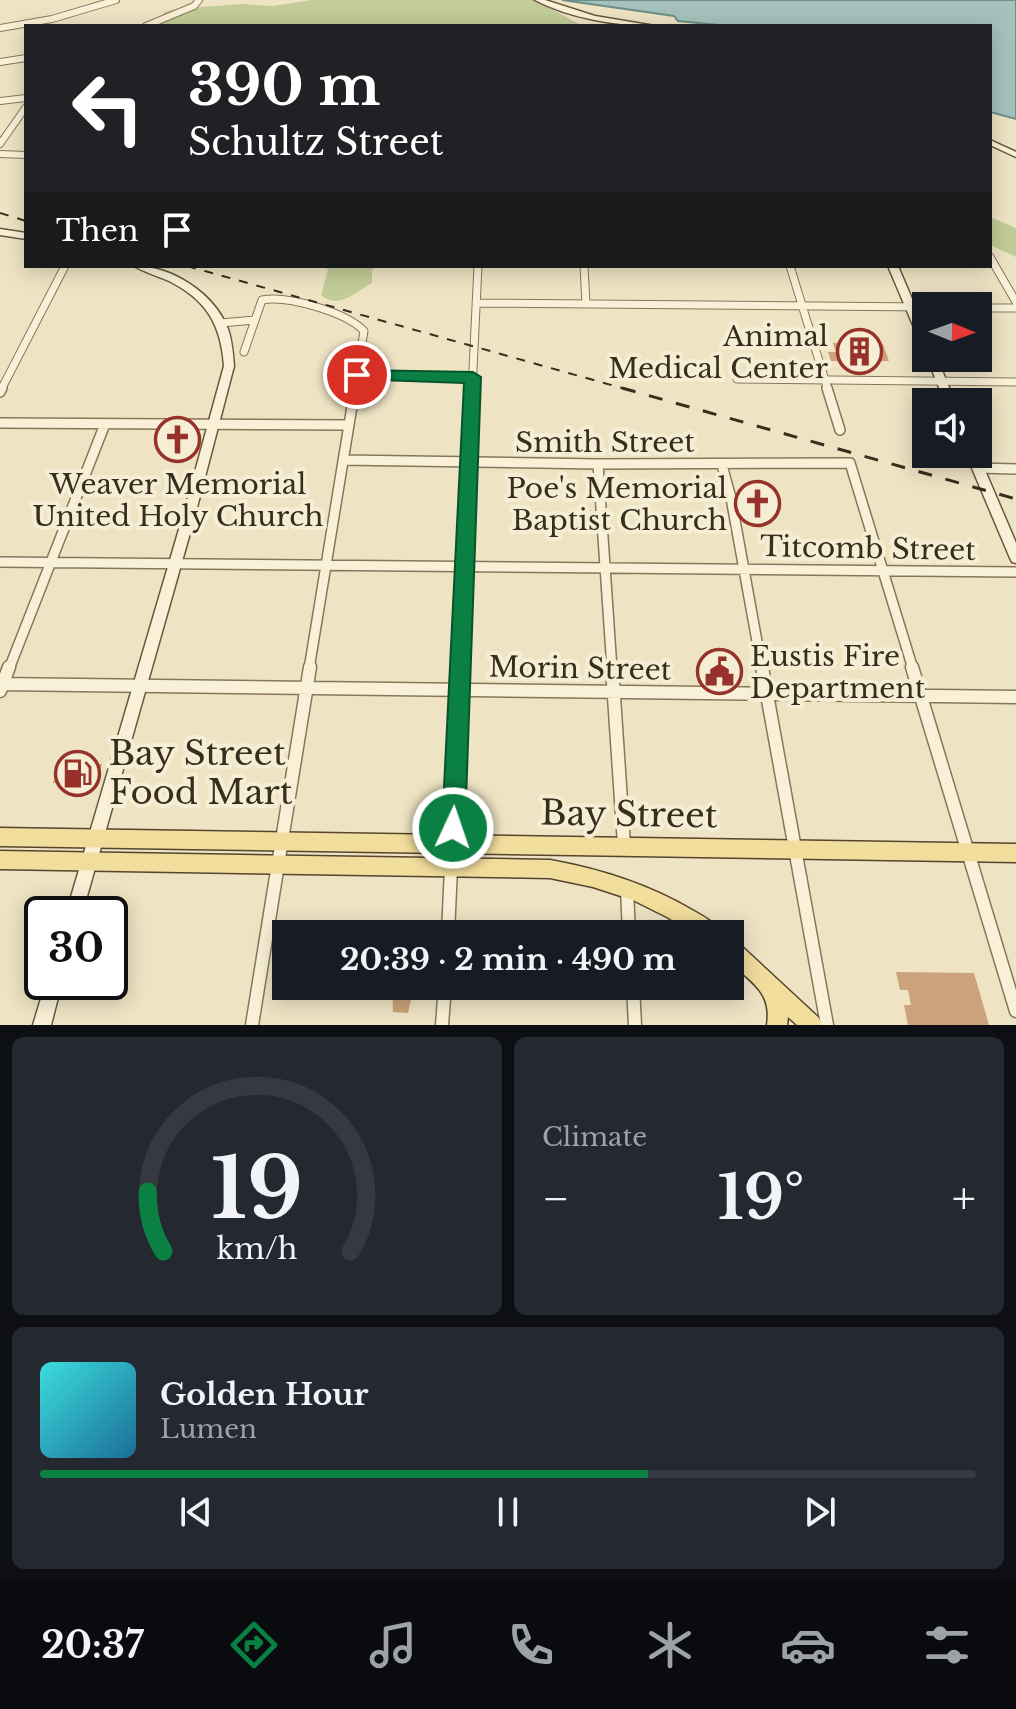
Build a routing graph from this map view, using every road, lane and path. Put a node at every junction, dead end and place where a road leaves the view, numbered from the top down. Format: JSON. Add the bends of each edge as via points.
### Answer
{"nodes":[{"id":1,"x":116,"y":0,"type":"edge"},
{"id":2,"x":199,"y":0,"type":"edge"},
{"id":3,"x":538,"y":0,"type":"edge"},
{"id":4,"x":151,"y":24,"type":"edge"},
{"id":5,"x":638,"y":24,"type":"edge"},
{"id":6,"x":0,"y":28,"type":"edge"},
{"id":7,"x":24,"y":58,"type":"edge"},
{"id":8,"x":0,"y":62,"type":"edge"},
{"id":9,"x":24,"y":98,"type":"edge"},
{"id":10,"x":0,"y":101,"type":"edge"},
{"id":11,"x":24,"y":110,"type":"edge"},
{"id":12,"x":992,"y":143,"type":"edge"},
{"id":13,"x":0,"y":144,"type":"edge"},
{"id":14,"x":0,"y":154,"type":"edge"},
{"id":15,"x":24,"y":155,"type":"edge"},
{"id":16,"x":1016,"y":155,"type":"edge"},
{"id":17,"x":0,"y":232,"type":"edge"},
{"id":18,"x":24,"y":236,"type":"edge"},
{"id":19,"x":992,"y":259,"type":"edge"},
{"id":20,"x":64,"y":268,"type":"edge"},
{"id":21,"x":144,"y":268,"type":"edge"},
{"id":22,"x":478,"y":268,"type":"edge"},
{"id":23,"x":584,"y":268,"type":"edge"},
{"id":24,"x":791,"y":268,"type":"edge"},
{"id":25,"x":894,"y":268,"type":"edge"},
{"id":26,"x":476,"y":303,"type":"junction"},
{"id":27,"x":586,"y":304,"type":"junction"},
{"id":28,"x":1016,"y":305,"type":"edge"},
{"id":29,"x":802,"y":306,"type":"junction"},
{"id":30,"x":911,"y":307,"type":"joint"},
{"id":31,"x":992,"y":307,"type":"edge"},
{"id":32,"x":255,"y":320,"type":"junction"},
{"id":33,"x":221,"y":323,"type":"junction"},
{"id":34,"x":244,"y":352,"type":"dead end"},
{"id":35,"x":938,"y":372,"type":"edge"},
{"id":36,"x":357,"y":375,"type":"junction"},
{"id":37,"x":473,"y":377,"type":"junction"},
{"id":38,"x":737,"y":379,"type":"dead end"},
{"id":39,"x":825,"y":380,"type":"junction"},
{"id":40,"x":942,"y":381,"type":"junction"},
{"id":41,"x":1016,"y":382,"type":"edge"},
{"id":42,"x":945,"y":388,"type":"edge"},
{"id":43,"x":0,"y":392,"type":"edge"},
{"id":44,"x":0,"y":423,"type":"edge"},
{"id":45,"x":105,"y":424,"type":"junction"},
{"id":46,"x":214,"y":425,"type":"junction"},
{"id":47,"x":349,"y":425,"type":"junction"},
{"id":48,"x":840,"y":430,"type":"dead end"},
{"id":49,"x":343,"y":460,"type":"junction"},
{"id":50,"x":469,"y":463,"type":"junction"},
{"id":51,"x":598,"y":464,"type":"junction"},
{"id":52,"x":722,"y":465,"type":"junction"},
{"id":53,"x":978,"y":468,"type":"joint"},
{"id":54,"x":1016,"y":469,"type":"edge"},
{"id":55,"x":1016,"y":558,"type":"edge"},
{"id":56,"x":0,"y":562,"type":"edge"},
{"id":57,"x":51,"y":562,"type":"junction"},
{"id":58,"x":176,"y":564,"type":"junction"},
{"id":59,"x":327,"y":565,"type":"junction"},
{"id":60,"x":465,"y":566,"type":"junction"},
{"id":61,"x":605,"y":568,"type":"junction"},
{"id":62,"x":743,"y":569,"type":"junction"},
{"id":63,"x":882,"y":570,"type":"junction"},
{"id":64,"x":1016,"y":572,"type":"edge"},
{"id":65,"x":1,"y":687,"type":"edge"},
{"id":66,"x":140,"y":687,"type":"junction"},
{"id":67,"x":306,"y":689,"type":"junction"},
{"id":68,"x":459,"y":690,"type":"junction"},
{"id":69,"x":613,"y":692,"type":"junction"},
{"id":70,"x":765,"y":693,"type":"junction"},
{"id":71,"x":919,"y":696,"type":"junction"},
{"id":72,"x":1016,"y":697,"type":"edge"},
{"id":73,"x":0,"y":837,"type":"edge"},
{"id":74,"x":96,"y":839,"type":"junction"},
{"id":75,"x":282,"y":841,"type":"junction"},
{"id":76,"x":453,"y":843,"type":"junction"},
{"id":77,"x":624,"y":845,"type":"junction"},
{"id":78,"x":795,"y":850,"type":"junction"},
{"id":79,"x":967,"y":852,"type":"junction"},
{"id":80,"x":1016,"y":853,"type":"edge"},
{"id":81,"x":0,"y":860,"type":"edge"},
{"id":82,"x":89,"y":861,"type":"junction"},
{"id":83,"x":278,"y":864,"type":"junction"},
{"id":84,"x":452,"y":866,"type":"junction"},
{"id":85,"x":627,"y":888,"type":"junction"},
{"id":86,"x":79,"y":896,"type":"edge"},
{"id":87,"x":449,"y":920,"type":"edge"},
{"id":88,"x":628,"y":920,"type":"edge"},
{"id":89,"x":689,"y":920,"type":"edge"},
{"id":90,"x":744,"y":962,"type":"edge"},
{"id":91,"x":775,"y":990,"type":"junction"},
{"id":92,"x":49,"y":1000,"type":"edge"},
{"id":93,"x":444,"y":1000,"type":"edge"},
{"id":94,"x":634,"y":1000,"type":"edge"},
{"id":95,"x":1016,"y":1011,"type":"edge"},
{"id":96,"x":42,"y":1025,"type":"edge"},
{"id":97,"x":252,"y":1025,"type":"edge"},
{"id":98,"x":442,"y":1025,"type":"edge"},
{"id":99,"x":635,"y":1025,"type":"edge"},
{"id":100,"x":777,"y":1025,"type":"edge"},
{"id":101,"x":812,"y":1025,"type":"edge"},
{"id":102,"x":827,"y":1025,"type":"edge"}],
"edges":[{"from":1,"to":6,"type":"street"},
{"from":2,"to":4,"type":"street"},
{"from":3,"to":5,"type":"street","via":[[594,18]]},
{"from":7,"to":8,"type":"street"},
{"from":9,"to":10,"type":"street"},
{"from":11,"to":13,"type":"street"},
{"from":12,"to":16,"type":"street"},
{"from":14,"to":15,"type":"street"},
{"from":17,"to":18,"type":"street"},
{"from":19,"to":28,"type":"street"},
{"from":20,"to":43,"type":"street"},
{"from":21,"to":33,"type":"street","via":[[185,285]]},
{"from":22,"to":26,"type":"street"},
{"from":23,"to":27,"type":"street"},
{"from":24,"to":29,"type":"street"},
{"from":25,"to":30,"type":"street"},
{"from":26,"to":27,"type":"street"},
{"from":26,"to":37,"type":"street"},
{"from":27,"to":29,"type":"street"},
{"from":28,"to":31,"type":"street"},
{"from":29,"to":30,"type":"street"},
{"from":29,"to":39,"type":"street"},
{"from":32,"to":33,"type":"street"},
{"from":32,"to":34,"type":"street"},
{"from":32,"to":36,"type":"street","via":[[262,300],[272,298],[361,325]]},
{"from":33,"to":46,"type":"street","via":[[229,366]]},
{"from":35,"to":40,"type":"street"},
{"from":36,"to":37,"type":"street"},
{"from":36,"to":47,"type":"street"},
{"from":37,"to":50,"type":"street"},
{"from":38,"to":39,"type":"street"},
{"from":39,"to":40,"type":"street"},
{"from":39,"to":48,"type":"street"},
{"from":40,"to":41,"type":"street"},
{"from":40,"to":42,"type":"street"},
{"from":44,"to":45,"type":"street"},
{"from":45,"to":46,"type":"street"},
{"from":45,"to":57,"type":"street"},
{"from":46,"to":47,"type":"street"},
{"from":46,"to":58,"type":"street"},
{"from":47,"to":49,"type":"street"},
{"from":49,"to":50,"type":"street","name":"Smith Street"},
{"from":49,"to":59,"type":"street"},
{"from":50,"to":51,"type":"street","name":"Smith Street"},
{"from":50,"to":60,"type":"street"},
{"from":51,"to":52,"type":"street","name":"Smith Street"},
{"from":51,"to":61,"type":"street"},
{"from":52,"to":62,"type":"street"},
{"from":52,"to":63,"type":"street","name":"Smith Street","via":[[850,463]]},
{"from":53,"to":54,"type":"street"},
{"from":53,"to":55,"type":"street"},
{"from":56,"to":57,"type":"street","name":"Titcomb Street"},
{"from":57,"to":58,"type":"street","name":"Titcomb Street"},
{"from":57,"to":65,"type":"street"},
{"from":58,"to":59,"type":"street","name":"Titcomb Street"},
{"from":58,"to":66,"type":"street"},
{"from":59,"to":60,"type":"street","name":"Titcomb Street"},
{"from":59,"to":67,"type":"street"},
{"from":60,"to":61,"type":"street","name":"Titcomb Street"},
{"from":60,"to":68,"type":"street"},
{"from":61,"to":62,"type":"street","name":"Titcomb Street"},
{"from":61,"to":69,"type":"street"},
{"from":62,"to":63,"type":"street","name":"Titcomb Street"},
{"from":62,"to":70,"type":"street"},
{"from":63,"to":64,"type":"street","name":"Titcomb Street"},
{"from":63,"to":71,"type":"street"},
{"from":65,"to":66,"type":"street","name":"Morin Street"},
{"from":66,"to":67,"type":"street","name":"Morin Street"},
{"from":66,"to":74,"type":"street"},
{"from":67,"to":68,"type":"street","name":"Morin Street"},
{"from":67,"to":75,"type":"street"},
{"from":68,"to":69,"type":"street","name":"Morin Street"},
{"from":68,"to":76,"type":"street"},
{"from":69,"to":70,"type":"street","name":"Morin Street"},
{"from":69,"to":77,"type":"street"},
{"from":70,"to":71,"type":"street","name":"Morin Street"},
{"from":70,"to":78,"type":"street"},
{"from":71,"to":72,"type":"street","name":"Morin Street"},
{"from":71,"to":79,"type":"street"},
{"from":73,"to":74,"type":"main road","name":"Bay Street"},
{"from":74,"to":75,"type":"main road","name":"Bay Street"},
{"from":74,"to":82,"type":"street"},
{"from":75,"to":76,"type":"main road","name":"Bay Street"},
{"from":75,"to":83,"type":"street"},
{"from":76,"to":77,"type":"main road","name":"Bay Street"},
{"from":76,"to":84,"type":"street"},
{"from":77,"to":78,"type":"main road","name":"Bay Street"},
{"from":78,"to":79,"type":"main road","name":"Bay Street"},
{"from":78,"to":102,"type":"street"},
{"from":79,"to":80,"type":"main road","name":"Bay Street"},
{"from":79,"to":95,"type":"street"},
{"from":81,"to":82,"type":"main road","name":"Bay Street"},
{"from":82,"to":83,"type":"main road","name":"Bay Street"},
{"from":82,"to":86,"type":"street"},
{"from":83,"to":84,"type":"main road","name":"Bay Street"},
{"from":83,"to":97,"type":"street"},
{"from":84,"to":85,"type":"main road","name":"Bay Street","via":[[536,868]]},
{"from":84,"to":87,"type":"street"},
{"from":85,"to":88,"type":"street"},
{"from":85,"to":89,"type":"main road","name":"Bay Street"},
{"from":90,"to":91,"type":"main road"},
{"from":91,"to":100,"type":"main road"},
{"from":91,"to":101,"type":"main road"},
{"from":92,"to":96,"type":"street"},
{"from":93,"to":98,"type":"street"},
{"from":94,"to":99,"type":"street"}]}
